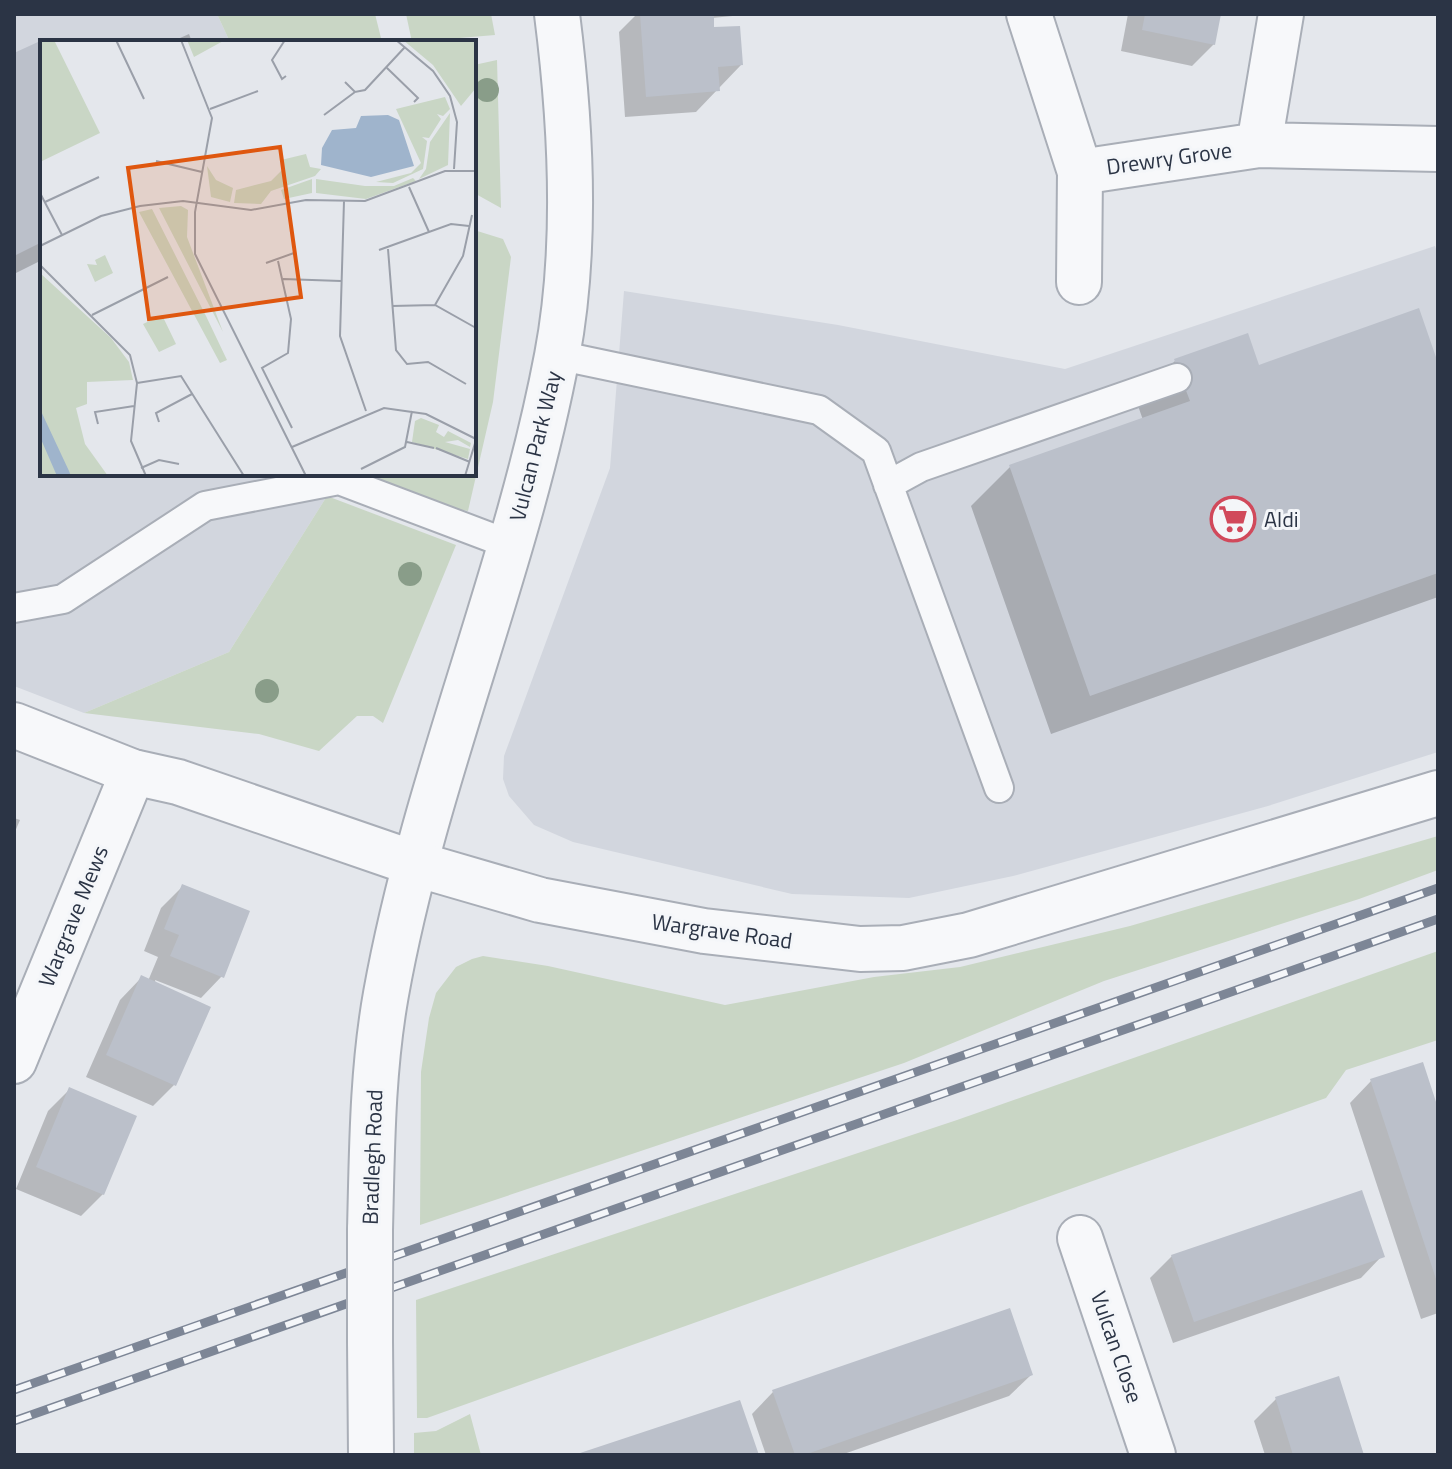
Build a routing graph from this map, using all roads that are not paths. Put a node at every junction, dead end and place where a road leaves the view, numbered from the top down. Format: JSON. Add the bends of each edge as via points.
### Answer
{"nodes":[{"id":1,"x":557,"y":14,"type":"edge"},
{"id":2,"x":1029,"y":14,"type":"edge"},
{"id":3,"x":1281,"y":14,"type":"edge"},
{"id":4,"x":1259,"y":145,"type":"junction"},
{"id":5,"x":1438,"y":149,"type":"edge"},
{"id":6,"x":1080,"y":172,"type":"junction"},
{"id":7,"x":1079,"y":282,"type":"dead end"},
{"id":8,"x":557,"y":355,"type":"junction"},
{"id":9,"x":1177,"y":378,"type":"dead end"},
{"id":10,"x":888,"y":485,"type":"junction"},
{"id":11,"x":511,"y":545,"type":"junction"},
{"id":12,"x":14,"y":608,"type":"edge"},
{"id":13,"x":14,"y":725,"type":"edge"},
{"id":14,"x":133,"y":772,"type":"junction"},
{"id":15,"x":999,"y":788,"type":"dead end"},
{"id":16,"x":1438,"y":793,"type":"edge"},
{"id":17,"x":416,"y":864,"type":"junction"},
{"id":18,"x":14,"y":1061,"type":"edge"},
{"id":19,"x":1080,"y":1238,"type":"dead end"},
{"id":20,"x":371,"y":1455,"type":"edge"},
{"id":21,"x":1153,"y":1455,"type":"edge"}],
"edges":[{"from":1,"to":8,"type":"street","name":"Vulcan Park Way","via":[[569,204]]},
{"from":2,"to":6,"type":"street","name":"Drewry Grove"},
{"from":3,"to":4,"type":"street","name":"Drewry Grove"},
{"from":4,"to":5,"type":"street","name":"Drewry Grove"},
{"from":4,"to":6,"type":"street","name":"Drewry Grove"},
{"from":6,"to":7,"type":"street","name":"Drewry Grove"},
{"from":8,"to":10,"type":"lane","via":[[819,410],[876,451]]},
{"from":8,"to":11,"type":"street","name":"Vulcan Park Way"},
{"from":9,"to":10,"type":"lane","via":[[921,467]]},
{"from":10,"to":15,"type":"lane"},
{"from":11,"to":12,"type":"lane","via":[[339,480],[205,506],[63,599]]},
{"from":11,"to":17,"type":"street","name":"Vulcan Park Way","via":[[453,725]]},
{"from":13,"to":14,"type":"street","name":"Wargrave Road"},
{"from":14,"to":17,"type":"street","name":"Wargrave Road","via":[[178,782]]},
{"from":14,"to":18,"type":"street","name":"Wargrave Mews"},
{"from":16,"to":17,"type":"street","name":"Wargrave Road","via":[[969,935],[903,948],[860,949],[704,931],[540,900]]},
{"from":17,"to":20,"type":"street","name":"Bradlegh Road","bridge":true,"via":[[378,1048],[370,1230]]},
{"from":19,"to":21,"type":"street","name":"Vulcan Close"}]}
